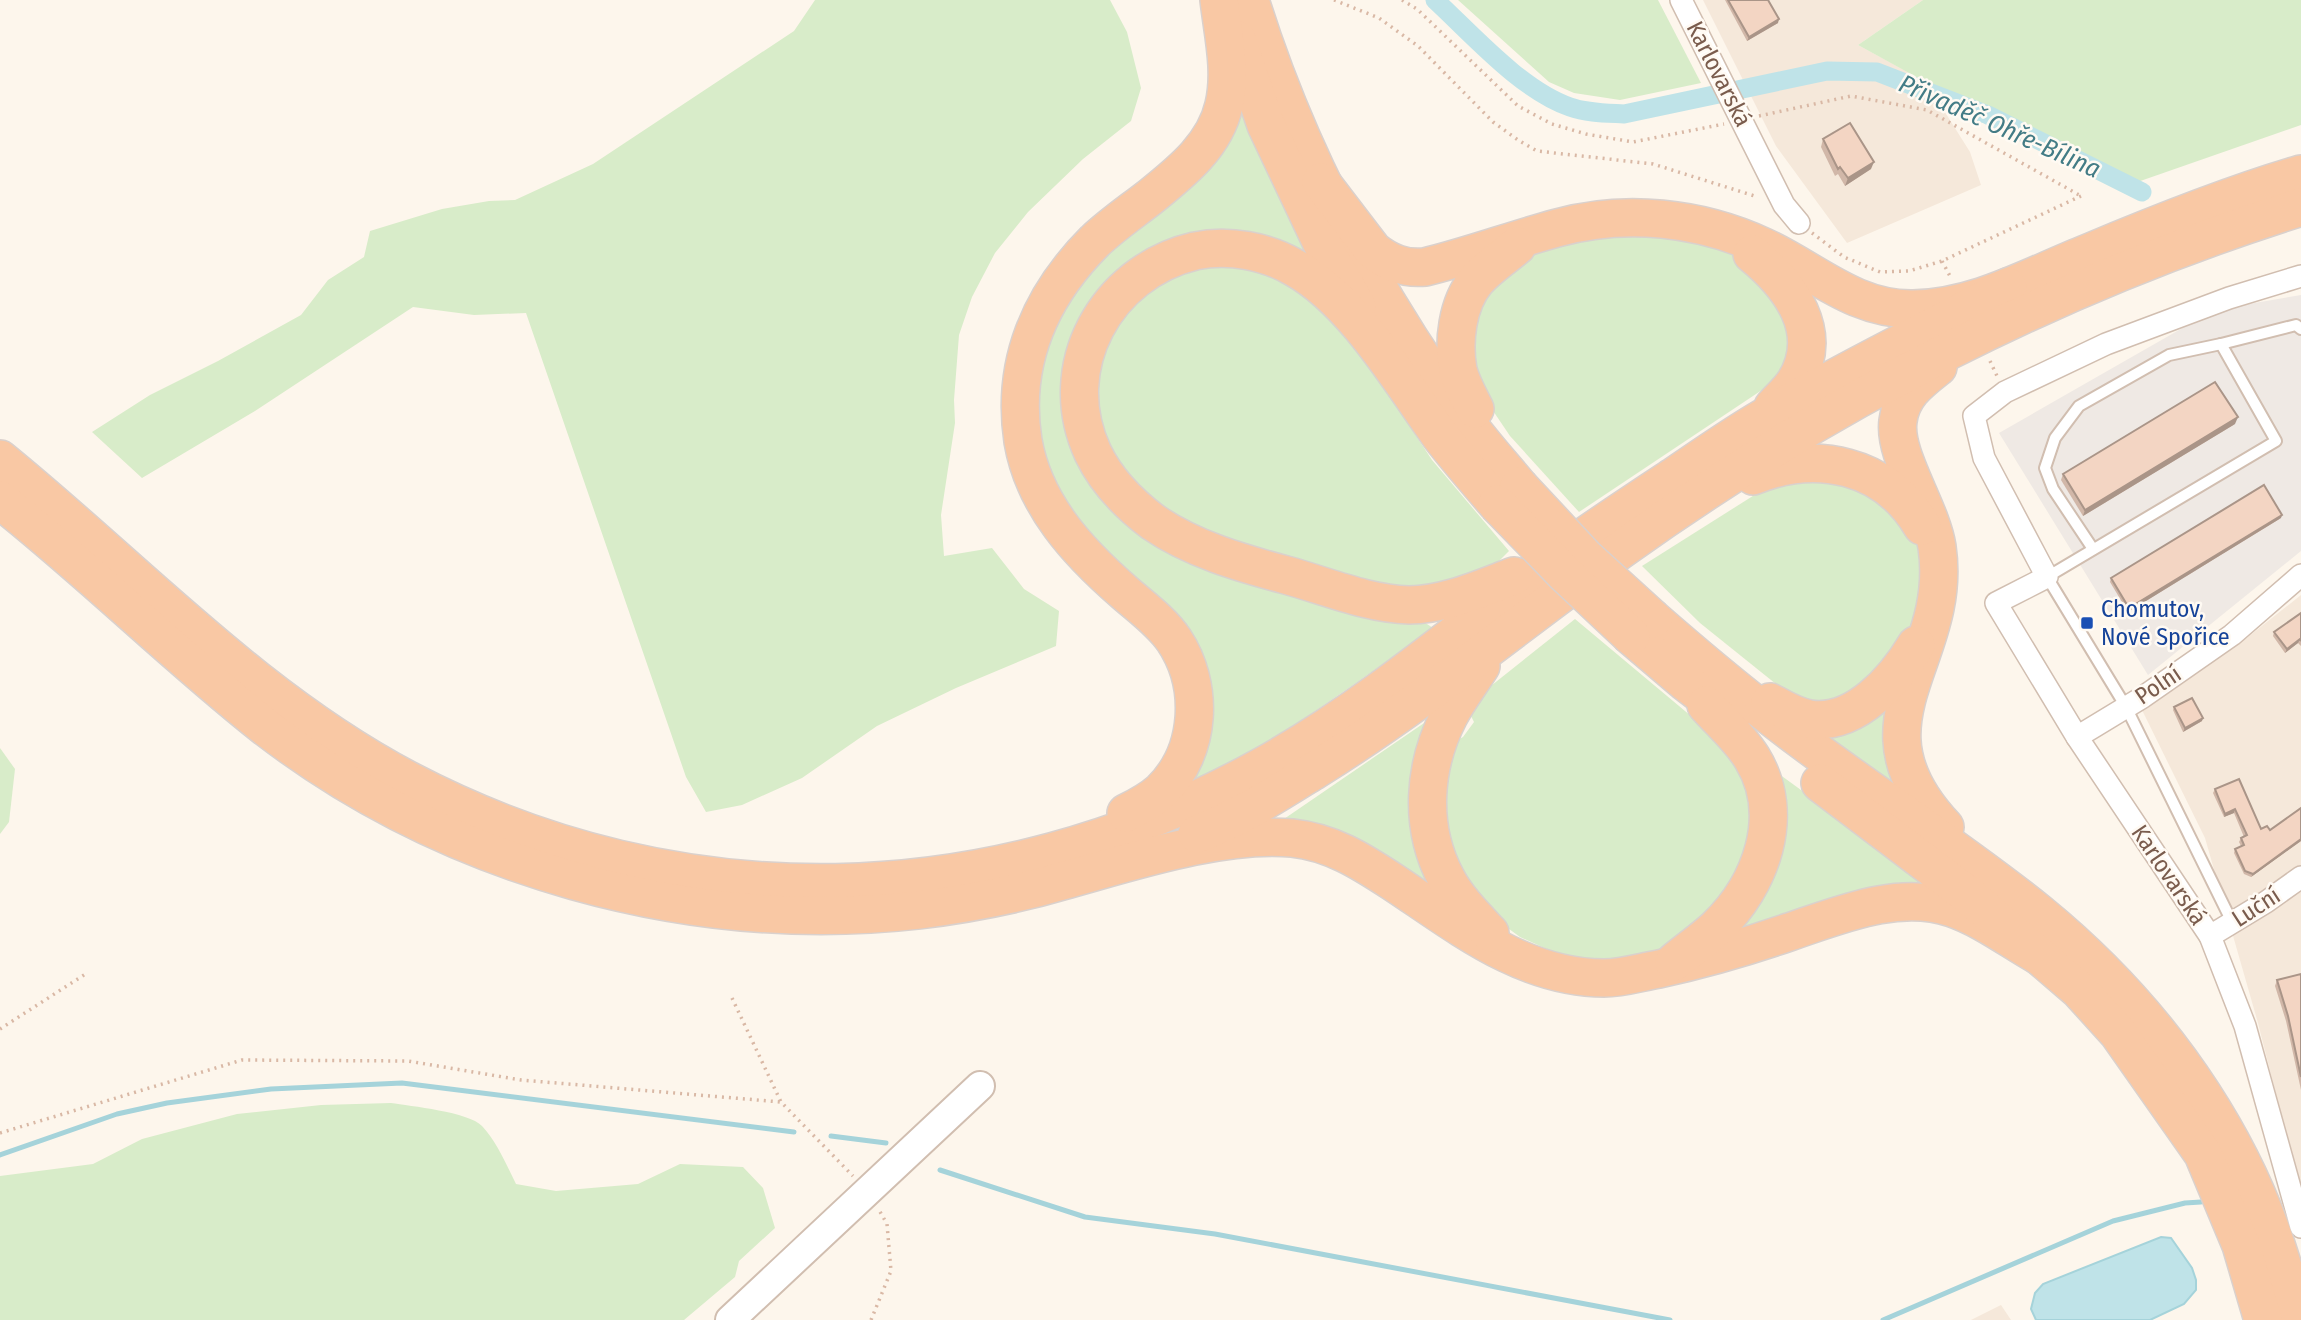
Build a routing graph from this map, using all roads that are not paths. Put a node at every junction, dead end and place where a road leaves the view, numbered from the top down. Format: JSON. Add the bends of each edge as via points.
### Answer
{"nodes":[{"id":1,"x":1681,"y":0,"type":"edge"},
{"id":2,"x":1233,"y":2,"type":"edge"},
{"id":3,"x":2301,"y":174,"type":"edge"},
{"id":4,"x":1321,"y":182,"type":"junction"},
{"id":5,"x":2301,"y":207,"type":"edge"},
{"id":6,"x":1799,"y":223,"type":"road end"},
{"id":7,"x":1699,"y":225,"type":"junction"},
{"id":8,"x":1527,"y":238,"type":"junction"},
{"id":9,"x":2301,"y":276,"type":"edge"},
{"id":10,"x":2008,"y":287,"type":"junction"},
{"id":11,"x":2301,"y":329,"type":"edge"},
{"id":12,"x":1981,"y":335,"type":"junction"},
{"id":13,"x":2221,"y":344,"type":"junction"},
{"id":14,"x":1394,"y":370,"type":"junction"},
{"id":15,"x":1760,"y":419,"type":"junction"},
{"id":16,"x":0,"y":459,"type":"edge"},
{"id":17,"x":1508,"y":495,"type":"junction"},
{"id":18,"x":0,"y":500,"type":"edge"},
{"id":19,"x":1694,"y":500,"type":"junction"},
{"id":20,"x":2094,"y":550,"type":"junction"},
{"id":21,"x":1548,"y":562,"type":"junction"},
{"id":22,"x":2301,"y":575,"type":"edge"},
{"id":23,"x":2047,"y":577,"type":"junction"},
{"id":24,"x":1938,"y":585,"type":"junction"},
{"id":25,"x":1496,"y":643,"type":"junction"},
{"id":26,"x":1700,"y":677,"type":"junction"},
{"id":27,"x":2126,"y":707,"type":"junction"},
{"id":28,"x":2077,"y":737,"type":"junction"},
{"id":29,"x":1044,"y":854,"type":"junction"},
{"id":30,"x":1122,"y":864,"type":"junction"},
{"id":31,"x":1991,"y":876,"type":"junction"},
{"id":32,"x":2301,"y":877,"type":"edge"},
{"id":33,"x":2232,"y":922,"type":"junction"},
{"id":34,"x":2210,"y":936,"type":"junction"},
{"id":35,"x":1512,"y":957,"type":"junction"},
{"id":36,"x":2041,"y":957,"type":"junction"},
{"id":37,"x":1667,"y":967,"type":"junction"},
{"id":38,"x":980,"y":1086,"type":"dead end"},
{"id":39,"x":2301,"y":1227,"type":"edge"},
{"id":40,"x":730,"y":1320,"type":"edge"},
{"id":41,"x":2263,"y":1320,"type":"edge"},
{"id":42,"x":2296,"y":1320,"type":"edge"}],
"edges":[{"from":1,"to":6,"type":"street","name":"Karlovarská","via":[[1784,205]]},
{"from":2,"to":4,"type":"highway"},
{"from":2,"to":14,"type":"highway","via":[[1266,125],[1326,252]]},
{"from":2,"to":29,"type":"highway","via":[[1228,79],[1215,129],[1176,176],[1097,239],[1072,266],[1050,295],[1025,362],[1021,401],[1024,442],[1034,478],[1068,537],[1173,638],[1191,678],[1195,703],[1194,724],[1182,762],[1161,791],[1143,805]]},
{"from":3,"to":10,"type":"highway","via":[[2181,216]]},
{"from":4,"to":8,"type":"highway","via":[[1373,250],[1404,267],[1425,267]]},
{"from":4,"to":17,"type":"highway","via":[[1400,327]]},
{"from":5,"to":12,"type":"highway","via":[[2094,283]]},
{"from":7,"to":8,"type":"highway","via":[[1644,217],[1611,218]]},
{"from":7,"to":10,"type":"highway","via":[[1765,247],[1848,295],[1888,308],[1949,306]]},
{"from":7,"to":15,"type":"highway","via":[[1741,245],[1761,261],[1790,293],[1805,321],[1806,352],[1799,375]]},
{"from":8,"to":17,"type":"highway","via":[[1475,282],[1457,330],[1458,372]]},
{"from":9,"to":23,"type":"street","name":"Karlovarská","via":[[2106,344],[2005,392],[1974,415],[1984,458]]},
{"from":10,"to":15,"type":"highway"},
{"from":11,"to":13,"type":"lane","via":[[2296,325]]},
{"from":12,"to":19,"type":"highway","via":[[1894,378]]},
{"from":12,"to":24,"type":"highway","via":[[1914,386],[1898,421],[1899,444],[1931,519]]},
{"from":13,"to":20,"type":"lane","via":[[2276,441]]},
{"from":13,"to":20,"type":"lane","via":[[2169,355],[2079,405],[2055,438],[2045,468],[2053,489]]},
{"from":14,"to":17,"type":"highway","via":[[1443,439]]},
{"from":14,"to":21,"type":"highway","via":[[1328,292],[1298,269],[1241,249],[1201,250],[1146,271],[1115,297],[1086,351],[1081,412],[1097,460],[1128,500],[1154,522],[1195,545],[1249,565],[1384,603],[1412,605],[1442,601]]},
{"from":15,"to":21,"type":"highway"},
{"from":16,"to":29,"type":"highway","via":[[289,705],[409,781],[536,836],[666,870],[789,882],[908,880]]},
{"from":17,"to":26,"type":"highway","bridge":true,"via":[[1586,558],[1642,627]]},
{"from":18,"to":30,"type":"highway","via":[[201,674],[333,775],[446,833],[527,866],[659,900],[726,909],[849,915],[980,901]]},
{"from":19,"to":24,"type":"highway","via":[[1788,464],[1845,467],[1879,482],[1907,505],[1927,535]]},
{"from":19,"to":25,"type":"highway"},
{"from":20,"to":23,"type":"lane"},
{"from":21,"to":29,"type":"highway","via":[[1426,657],[1263,766],[1186,804]]},
{"from":22,"to":27,"type":"street","name":"Polní","via":[[2232,635]]},
{"from":23,"to":27,"type":"lane","name":"Karlovarská"},
{"from":23,"to":28,"type":"street","name":"Karlovarská","via":[[1996,603]]},
{"from":24,"to":26,"type":"highway","via":[[1923,635],[1898,671],[1865,704],[1839,718],[1802,717]]},
{"from":24,"to":31,"type":"highway","via":[[1903,715],[1901,749],[1924,804]]},
{"from":25,"to":30,"type":"highway","via":[[1358,743],[1283,790],[1205,831]]},
{"from":25,"to":35,"type":"highway","via":[[1442,733],[1429,773],[1427,803],[1433,846],[1447,880]]},
{"from":26,"to":31,"type":"highway","via":[[1800,739]]},
{"from":26,"to":36,"type":"highway"},
{"from":26,"to":37,"type":"highway","via":[[1752,758],[1765,788],[1769,821],[1760,862],[1746,892],[1716,928]]},
{"from":27,"to":28,"type":"street","name":"Polní"},
{"from":27,"to":33,"type":"lane","name":"Karlovarská"},
{"from":28,"to":34,"type":"street","name":"Karlovarská"},
{"from":30,"to":35,"type":"highway","via":[[1247,838],[1319,842],[1353,856],[1472,936]]},
{"from":31,"to":42,"type":"highway","via":[[2102,971],[2188,1070],[2252,1185],[2273,1238]]},
{"from":32,"to":33,"type":"street","name":"Luční"},
{"from":33,"to":34,"type":"street","name":"Luční"},
{"from":34,"to":39,"type":"street","name":"Karlovarská","via":[[2245,1026]]},
{"from":35,"to":37,"type":"highway","via":[[1570,976],[1624,976]]},
{"from":36,"to":37,"type":"highway","via":[[1949,907],[1903,902],[1851,912],[1721,955]]},
{"from":36,"to":41,"type":"highway","via":[[2118,1033],[2203,1154],[2241,1245]]},
{"from":38,"to":40,"type":"street"}]}
